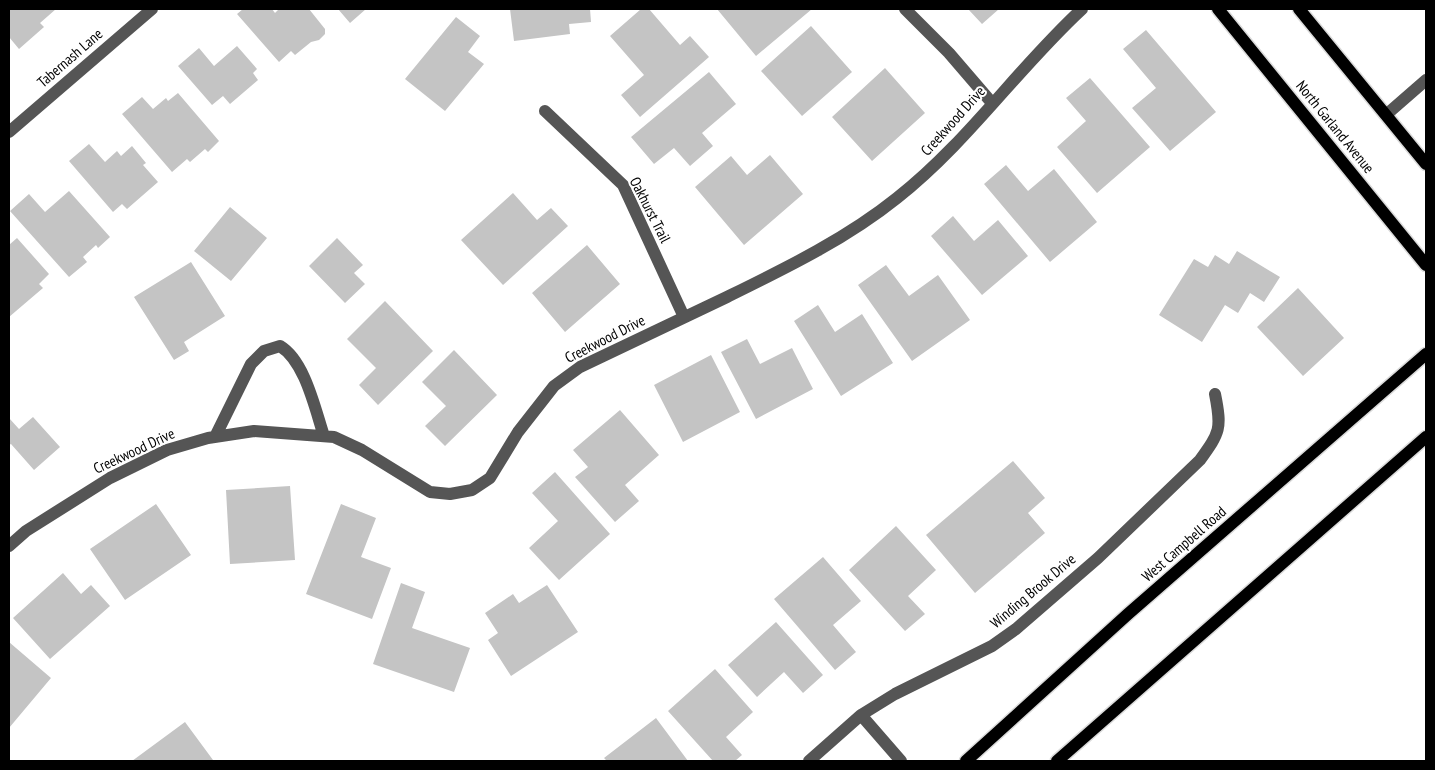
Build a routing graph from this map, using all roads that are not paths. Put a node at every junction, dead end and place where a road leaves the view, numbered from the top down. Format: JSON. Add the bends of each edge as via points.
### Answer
{"nodes":[{"id":1,"x":152,"y":9,"type":"edge"},
{"id":2,"x":905,"y":9,"type":"edge"},
{"id":3,"x":1082,"y":9,"type":"edge"},
{"id":4,"x":1218,"y":9,"type":"edge"},
{"id":5,"x":1299,"y":9,"type":"edge"},
{"id":6,"x":1426,"y":80,"type":"edge"},
{"id":7,"x":992,"y":103,"type":"junction"},
{"id":8,"x":545,"y":111,"type":"dead end"},
{"id":9,"x":1386,"y":114,"type":"junction"},
{"id":10,"x":9,"y":132,"type":"edge"},
{"id":11,"x":1426,"y":164,"type":"edge"},
{"id":12,"x":1426,"y":265,"type":"edge"},
{"id":13,"x":684,"y":317,"type":"junction"},
{"id":14,"x":1426,"y":354,"type":"edge"},
{"id":15,"x":1215,"y":394,"type":"dead end"},
{"id":16,"x":324,"y":436,"type":"junction"},
{"id":17,"x":215,"y":437,"type":"junction"},
{"id":18,"x":1426,"y":437,"type":"edge"},
{"id":19,"x":9,"y":546,"type":"edge"},
{"id":20,"x":861,"y":715,"type":"junction"},
{"id":21,"x":809,"y":761,"type":"edge"},
{"id":22,"x":901,"y":761,"type":"edge"},
{"id":23,"x":966,"y":761,"type":"edge"},
{"id":24,"x":1057,"y":761,"type":"edge"}],
"edges":[{"from":1,"to":10,"type":"street","name":"Tabernash Lane"},
{"from":2,"to":7,"type":"street"},
{"from":3,"to":7,"type":"street","name":"Creekwood Drive"},
{"from":4,"to":12,"type":"main road","name":"North Garland Avenue"},
{"from":5,"to":9,"type":"main road"},
{"from":6,"to":9,"type":"street"},
{"from":7,"to":13,"type":"street","name":"Creekwood Drive","via":[[945,157],[896,199],[838,239]]},
{"from":8,"to":13,"type":"street","name":"Oakhurst Trail","via":[[623,185]]},
{"from":9,"to":11,"type":"main road"},
{"from":13,"to":16,"type":"street","name":"Creekwood Drive","via":[[580,367],[554,386],[518,432],[490,478],[472,490],[450,494],[430,492],[362,450],[334,437]]},
{"from":14,"to":23,"type":"main road","name":"West Campbell Road","via":[[1128,614]]},
{"from":15,"to":20,"type":"street","name":"Winding Brook Drive","via":[[1219,413],[1218,435],[1200,460],[1052,599],[992,646],[895,694]]},
{"from":16,"to":17,"type":"street","name":"Creekwood Drive","via":[[254,431]]},
{"from":16,"to":17,"type":"street","via":[[298,364],[290,351],[280,346],[264,351],[251,364]]},
{"from":17,"to":19,"type":"street","name":"Creekwood Drive","via":[[167,450],[110,478],[26,531]]},
{"from":18,"to":24,"type":"main road"},
{"from":20,"to":21,"type":"street","name":"Winding Brook Drive"},
{"from":20,"to":22,"type":"street"}]}
